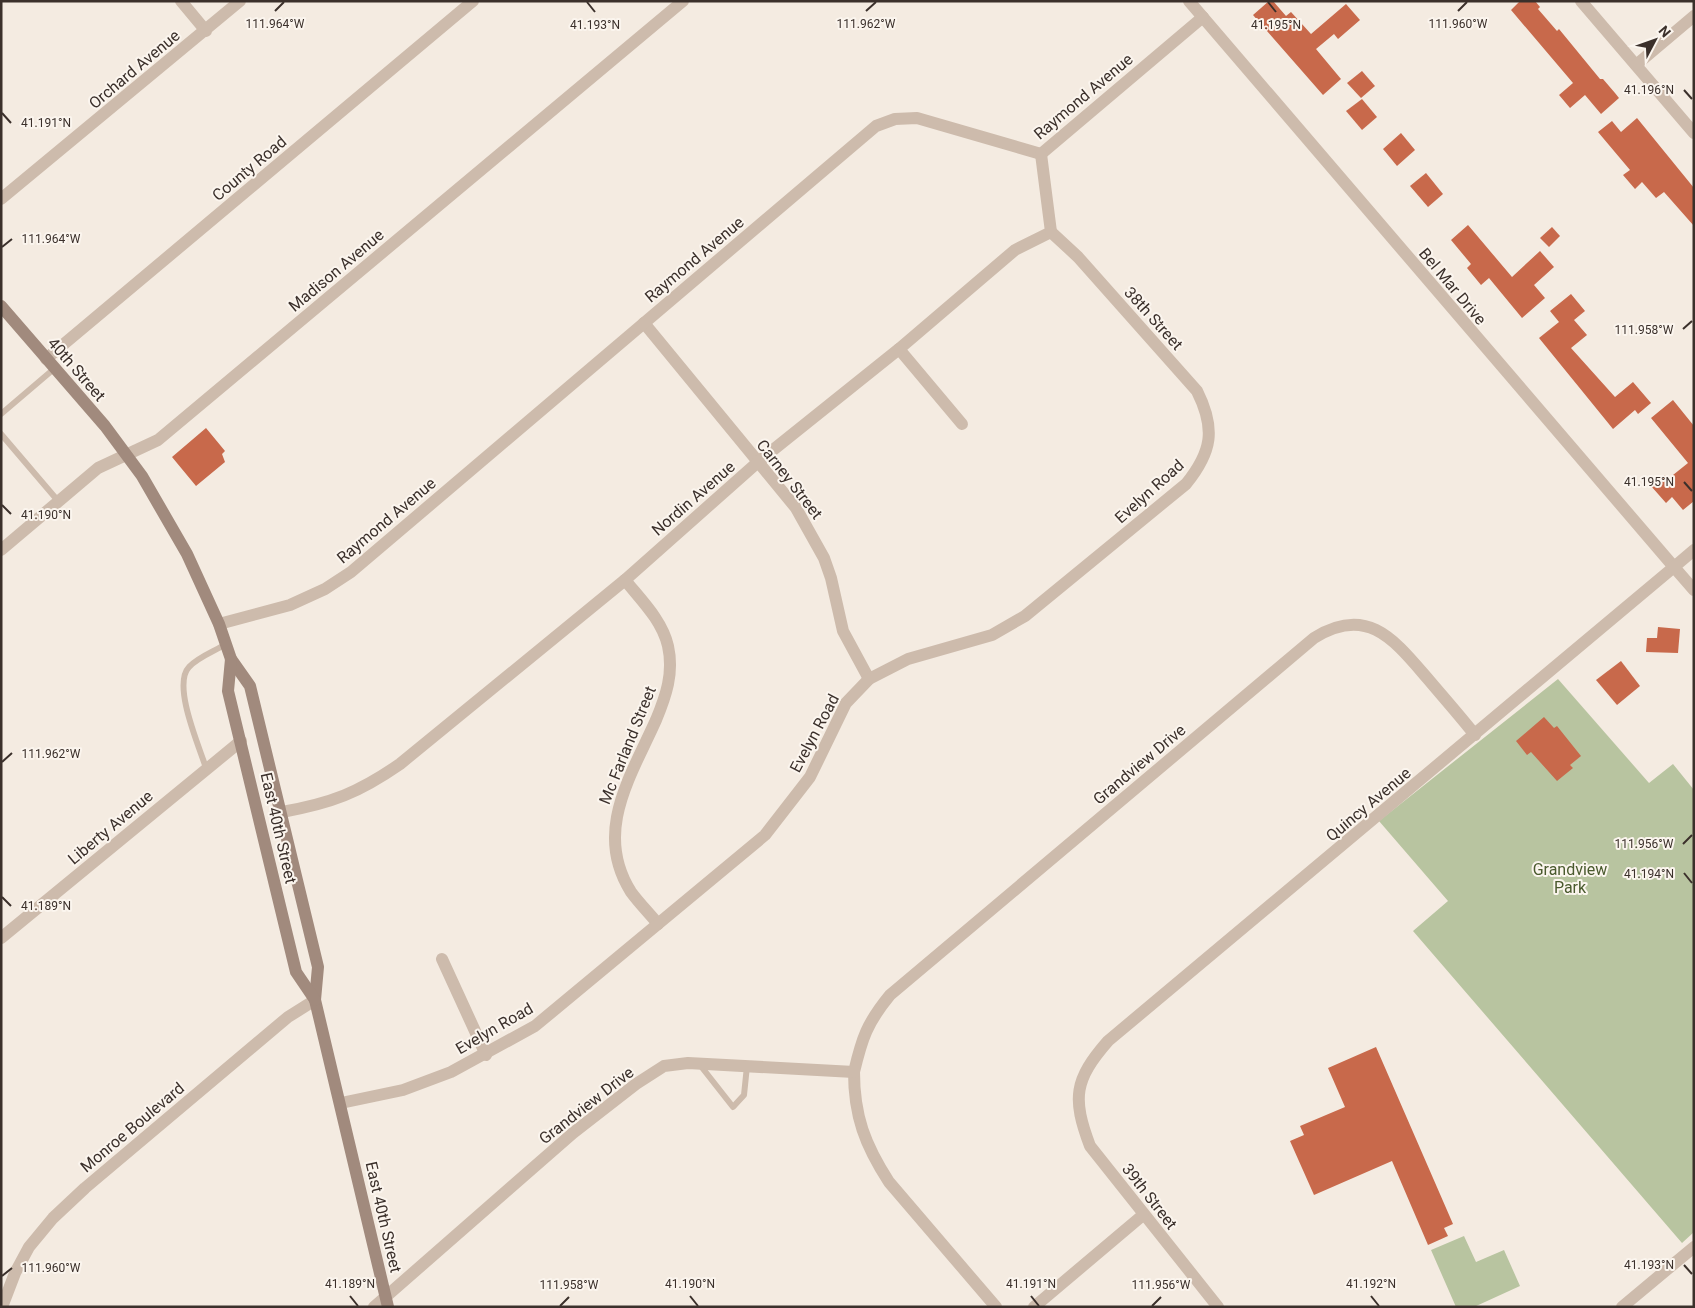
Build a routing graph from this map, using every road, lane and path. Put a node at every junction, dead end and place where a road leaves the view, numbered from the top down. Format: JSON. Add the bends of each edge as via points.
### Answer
{"nodes":[{"id":1,"x":181,"y":1,"type":"edge"},
{"id":2,"x":240,"y":1,"type":"edge"},
{"id":3,"x":473,"y":1,"type":"edge"},
{"id":4,"x":683,"y":1,"type":"edge"},
{"id":5,"x":1189,"y":1,"type":"edge"},
{"id":6,"x":1581,"y":1,"type":"edge"},
{"id":7,"x":1694,"y":16,"type":"edge"},
{"id":8,"x":1203,"y":17,"type":"junction"},
{"id":9,"x":206,"y":31,"type":"junction"},
{"id":10,"x":1636,"y":65,"type":"junction"},
{"id":11,"x":1694,"y":133,"type":"edge"},
{"id":12,"x":1041,"y":154,"type":"junction"},
{"id":13,"x":1,"y":199,"type":"edge"},
{"id":14,"x":1051,"y":232,"type":"junction"},
{"id":15,"x":2,"y":309,"type":"edge"},
{"id":16,"x":644,"y":323,"type":"junction"},
{"id":17,"x":899,"y":349,"type":"junction"},
{"id":18,"x":50,"y":364,"type":"junction"},
{"id":19,"x":1,"y":414,"type":"edge"},
{"id":20,"x":962,"y":424,"type":"dead end"},
{"id":21,"x":1,"y":434,"type":"edge"},
{"id":22,"x":1210,"y":438,"type":"joint"},
{"id":23,"x":127,"y":454,"type":"junction"},
{"id":24,"x":758,"y":462,"type":"junction"},
{"id":25,"x":59,"y":502,"type":"junction"},
{"id":26,"x":1,"y":550,"type":"edge"},
{"id":27,"x":1694,"y":550,"type":"edge"},
{"id":28,"x":1674,"y":567,"type":"junction"},
{"id":29,"x":625,"y":580,"type":"junction"},
{"id":30,"x":1694,"y":590,"type":"edge"},
{"id":31,"x":219,"y":624,"type":"junction"},
{"id":32,"x":226,"y":644,"type":"junction"},
{"id":33,"x":231,"y":659,"type":"junction"},
{"id":34,"x":869,"y":679,"type":"junction"},
{"id":35,"x":1475,"y":735,"type":"junction"},
{"id":36,"x":241,"y":741,"type":"junction"},
{"id":37,"x":206,"y":768,"type":"junction"},
{"id":38,"x":282,"y":812,"type":"junction"},
{"id":39,"x":658,"y":924,"type":"junction"},
{"id":40,"x":1,"y":938,"type":"edge"},
{"id":41,"x":442,"y":959,"type":"dead end"},
{"id":42,"x":316,"y":1000,"type":"junction"},
{"id":43,"x":486,"y":1055,"type":"junction"},
{"id":44,"x":699,"y":1064,"type":"junction"},
{"id":45,"x":747,"y":1066,"type":"junction"},
{"id":46,"x":854,"y":1072,"type":"junction"},
{"id":47,"x":1078,"y":1094,"type":"joint"},
{"id":48,"x":341,"y":1103,"type":"junction"},
{"id":49,"x":1143,"y":1215,"type":"junction"},
{"id":50,"x":1694,"y":1247,"type":"edge"},
{"id":51,"x":387,"y":1302,"type":"edge"},
{"id":52,"x":2,"y":1307,"type":"edge"},
{"id":53,"x":374,"y":1307,"type":"edge"},
{"id":54,"x":996,"y":1307,"type":"edge"},
{"id":55,"x":1034,"y":1307,"type":"edge"},
{"id":56,"x":1218,"y":1307,"type":"edge"},
{"id":57,"x":1622,"y":1307,"type":"edge"}],
"edges":[{"from":1,"to":9,"type":"street"},
{"from":2,"to":9,"type":"street","name":"Orchard Avenue"},
{"from":3,"to":18,"type":"street","name":"County Road"},
{"from":4,"to":23,"type":"street","name":"Madison Avenue","via":[[158,440]]},
{"from":5,"to":8,"type":"street","name":"Bel Mar Drive"},
{"from":6,"to":10,"type":"street"},
{"from":7,"to":10,"type":"street"},
{"from":8,"to":12,"type":"street","name":"Raymond Avenue"},
{"from":8,"to":28,"type":"street","name":"Bel Mar Drive"},
{"from":9,"to":13,"type":"street","name":"Orchard Avenue"},
{"from":10,"to":11,"type":"street"},
{"from":12,"to":14,"type":"street"},
{"from":12,"to":16,"type":"street","name":"Raymond Avenue","via":[[917,118],[895,119],[876,126]]},
{"from":14,"to":17,"type":"street","name":"Nordin Avenue","via":[[1015,250]]},
{"from":14,"to":22,"type":"street","name":"38th Street","via":[[1078,256],[1197,391],[1205,407]]},
{"from":15,"to":18,"type":"main road","name":"40th Street"},
{"from":16,"to":24,"type":"street","name":"Carney Street"},
{"from":16,"to":31,"type":"street","name":"Raymond Avenue","via":[[351,572],[325,589],[290,605]]},
{"from":17,"to":20,"type":"street"},
{"from":17,"to":24,"type":"street","name":"Nordin Avenue"},
{"from":18,"to":19,"type":"lane"},
{"from":18,"to":23,"type":"main road","name":"40th Street"},
{"from":21,"to":25,"type":"lane"},
{"from":22,"to":34,"type":"street","name":"Evelyn Road","via":[[1206,455],[1186,484],[1025,616],[992,635],[908,659]]},
{"from":23,"to":25,"type":"street","name":"Madison Avenue","via":[[98,468]]},
{"from":23,"to":31,"type":"main road","name":"East 40th Street","via":[[175,531]]},
{"from":24,"to":29,"type":"street","name":"Nordin Avenue"},
{"from":24,"to":34,"type":"street","name":"Carney Street","via":[[813,534],[831,578],[843,631]]},
{"from":25,"to":26,"type":"street","name":"Madison Avenue"},
{"from":27,"to":28,"type":"street","name":"Quincy Avenue"},
{"from":28,"to":30,"type":"street","name":"Bel Mar Drive"},
{"from":28,"to":35,"type":"street","name":"Quincy Avenue"},
{"from":29,"to":38,"type":"street","name":"Nordin Avenue","via":[[400,764],[368,786],[334,800]]},
{"from":29,"to":39,"type":"street","name":"Mc Farland Street","via":[[662,630],[670,662],[670,681],[664,701],[621,798],[614,830],[623,876]]},
{"from":31,"to":32,"type":"main road","name":"East 40th Street"},
{"from":32,"to":33,"type":"main road","name":"East 40th Street"},
{"from":32,"to":37,"type":"lane","via":[[189,667],[183,677],[182,691]]},
{"from":33,"to":36,"type":"main road","name":"East 40th Street","via":[[228,691]]},
{"from":33,"to":38,"type":"main road","name":"East 40th Street","via":[[250,686]]},
{"from":34,"to":39,"type":"street","name":"Evelyn Road","via":[[846,703],[810,777],[766,835]]},
{"from":35,"to":46,"type":"street","name":"Grandview Drive","via":[[1396,642],[1377,630],[1357,625],[1327,630],[890,995],[872,1017],[861,1041]]},
{"from":35,"to":47,"type":"street","name":"Quincy Avenue","via":[[1108,1041],[1084,1074]]},
{"from":36,"to":37,"type":"street","name":"Liberty Avenue"},
{"from":36,"to":42,"type":"main road","name":"East 40th Street","via":[[296,972]]},
{"from":37,"to":40,"type":"street","name":"Liberty Avenue"},
{"from":38,"to":42,"type":"main road","name":"East 40th Street","via":[[318,967]]},
{"from":39,"to":43,"type":"street","name":"Evelyn Road","via":[[535,1026]]},
{"from":41,"to":43,"type":"street"},
{"from":42,"to":48,"type":"main road","name":"East 40th Street"},
{"from":42,"to":52,"type":"street","name":"Monroe Boulevard","via":[[288,1017],[53,1218],[29,1247]]},
{"from":43,"to":48,"type":"street","name":"Evelyn Road","via":[[403,1090]]},
{"from":44,"to":45,"type":"street","name":"Grandview Drive"},
{"from":44,"to":45,"type":"lane","via":[[733,1107],[744,1095]]},
{"from":44,"to":51,"type":"street","name":"Grandview Drive","via":[[664,1066],[636,1084],[573,1133]]},
{"from":45,"to":46,"type":"street","name":"Grandview Drive"},
{"from":46,"to":54,"type":"street","name":"Grandview Drive","via":[[854,1095],[860,1122],[866,1144],[876,1162],[889,1182]]},
{"from":47,"to":49,"type":"street","name":"39th Street","via":[[1080,1120],[1090,1146]]},
{"from":48,"to":51,"type":"main road","name":"East 40th Street"},
{"from":49,"to":55,"type":"street"},
{"from":49,"to":56,"type":"street","name":"39th Street"},
{"from":50,"to":57,"type":"street"},
{"from":51,"to":53,"type":"street","name":"Grandview Drive"}]}
